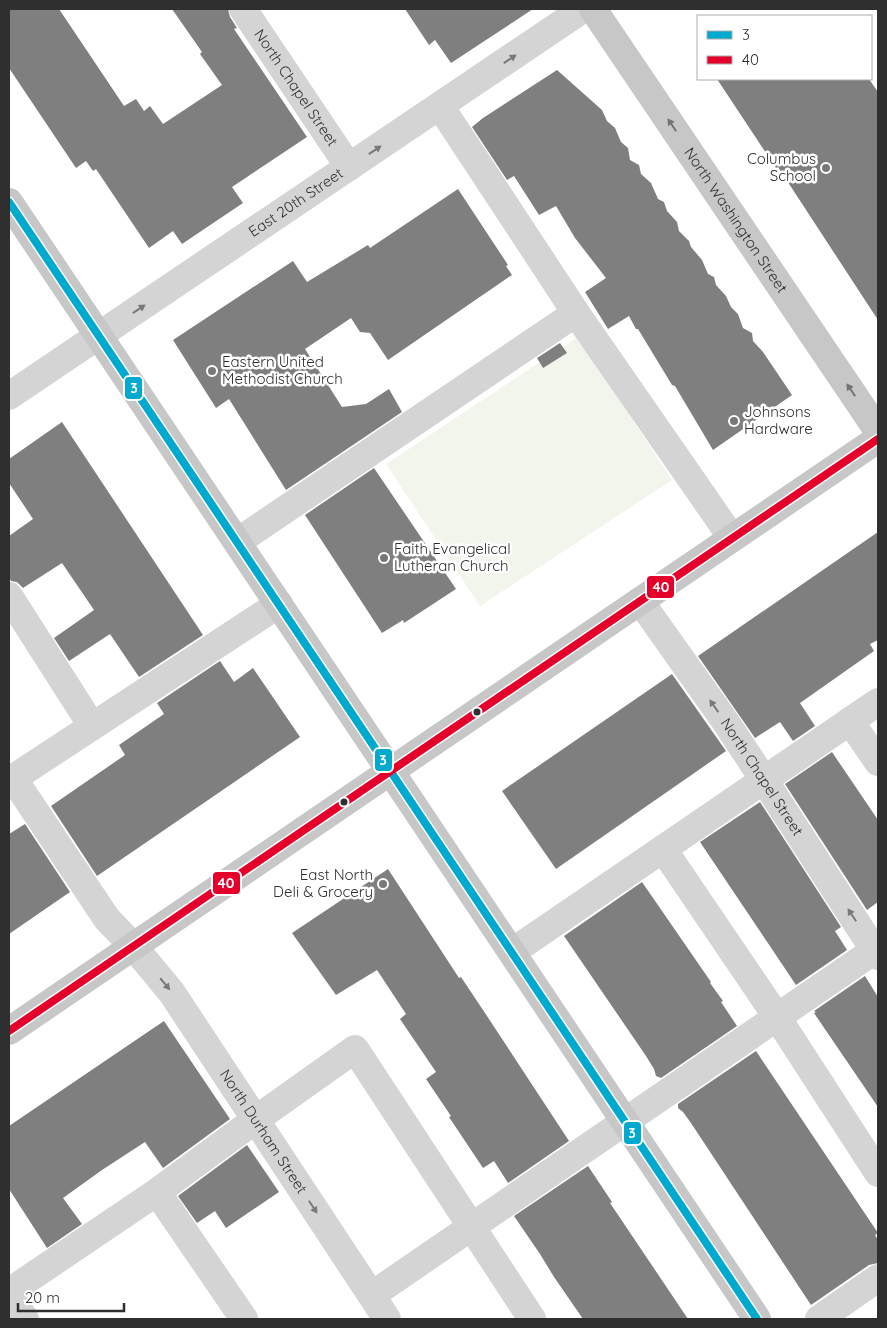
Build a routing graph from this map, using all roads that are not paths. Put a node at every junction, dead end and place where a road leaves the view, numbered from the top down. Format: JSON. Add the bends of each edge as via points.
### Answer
{"nodes":[{"id":1,"x":243,"y":9,"type":"edge"},
{"id":2,"x":583,"y":9,"type":"edge"},
{"id":3,"x":593,"y":9,"type":"edge"},
{"id":4,"x":440,"y":106,"type":"junction"},
{"id":5,"x":349,"y":167,"type":"junction"},
{"id":6,"x":9,"y":202,"type":"edge"},
{"id":7,"x":576,"y":313,"type":"junction"},
{"id":8,"x":98,"y":336,"type":"junction"},
{"id":9,"x":9,"y":396,"type":"edge"},
{"id":10,"x":878,"y":431,"type":"edge"},
{"id":11,"x":878,"y":439,"type":"edge"},
{"id":12,"x":732,"y":538,"type":"junction"},
{"id":13,"x":237,"y":542,"type":"junction"},
{"id":14,"x":9,"y":596,"type":"edge"},
{"id":15,"x":640,"y":602,"type":"junction"},
{"id":16,"x":279,"y":604,"type":"junction"},
{"id":17,"x":878,"y":702,"type":"edge"},
{"id":18,"x":850,"y":721,"type":"junction"},
{"id":19,"x":92,"y":726,"type":"junction"},
{"id":20,"x":878,"y":762,"type":"edge"},
{"id":21,"x":391,"y":772,"type":"junction"},
{"id":22,"x":11,"y":780,"type":"edge"},
{"id":23,"x":764,"y":780,"type":"junction"},
{"id":24,"x":663,"y":849,"type":"junction"},
{"id":25,"x":134,"y":947,"type":"junction"},
{"id":26,"x":877,"y":951,"type":"edge"},
{"id":27,"x":512,"y":952,"type":"junction"},
{"id":28,"x":777,"y":1017,"type":"junction"},
{"id":29,"x":9,"y":1031,"type":"edge"},
{"id":30,"x":255,"y":1120,"type":"junction"},
{"id":31,"x":625,"y":1121,"type":"junction"},
{"id":32,"x":878,"y":1173,"type":"edge"},
{"id":33,"x":157,"y":1192,"type":"junction"},
{"id":34,"x":472,"y":1226,"type":"junction"},
{"id":35,"x":878,"y":1278,"type":"edge"},
{"id":36,"x":9,"y":1294,"type":"edge"},
{"id":37,"x":372,"y":1295,"type":"junction"},
{"id":38,"x":25,"y":1319,"type":"edge"},
{"id":39,"x":244,"y":1319,"type":"edge"},
{"id":40,"x":388,"y":1319,"type":"edge"},
{"id":41,"x":532,"y":1319,"type":"edge"},
{"id":42,"x":757,"y":1319,"type":"edge"},
{"id":43,"x":818,"y":1319,"type":"edge"}],
"edges":[{"from":1,"to":5,"type":"street","name":"North Chapel Street"},
{"from":4,"to":2,"type":"street","name":"East 20th Street","one_way":true},
{"from":10,"to":3,"type":"main road","name":"North Washington Street","one_way":true},
{"from":5,"to":4,"type":"street","name":"East 20th Street","one_way":true},
{"from":4,"to":7,"type":"street"},
{"from":8,"to":5,"type":"street","name":"East 20th Street","one_way":true},
{"from":6,"to":8,"type":"main road"},
{"from":7,"to":12,"type":"street"},
{"from":7,"to":13,"type":"street"},
{"from":8,"to":9,"type":"street","name":"East 20th Street"},
{"from":8,"to":13,"type":"main road"},
{"from":11,"to":12,"type":"main road"},
{"from":12,"to":15,"type":"main road"},
{"from":13,"to":16,"type":"main road"},
{"from":14,"to":19,"type":"street"},
{"from":15,"to":21,"type":"main road"},
{"from":23,"to":15,"type":"street","name":"North Chapel Street","one_way":true},
{"from":16,"to":19,"type":"street"},
{"from":16,"to":21,"type":"main road"},
{"from":17,"to":18,"type":"street"},
{"from":18,"to":20,"type":"street"},
{"from":18,"to":23,"type":"street"},
{"from":19,"to":22,"type":"street"},
{"from":21,"to":25,"type":"main road"},
{"from":21,"to":27,"type":"main road"},
{"from":22,"to":25,"type":"street","name":"North Durham Street","via":[[107,919]]},
{"from":23,"to":24,"type":"street"},
{"from":26,"to":23,"type":"street","name":"North Chapel Street","one_way":true},
{"from":24,"to":27,"type":"street"},
{"from":24,"to":28,"type":"street"},
{"from":25,"to":29,"type":"main road"},
{"from":25,"to":30,"type":"street","name":"North Durham Street","one_way":true,"via":[[172,993]]},
{"from":26,"to":28,"type":"street"},
{"from":27,"to":31,"type":"main road"},
{"from":28,"to":31,"type":"street"},
{"from":28,"to":32,"type":"street"},
{"from":30,"to":33,"type":"street"},
{"from":30,"to":34,"type":"street","via":[[356,1049]]},
{"from":30,"to":37,"type":"street","name":"North Durham Street","one_way":true},
{"from":31,"to":34,"type":"street"},
{"from":31,"to":42,"type":"main road"},
{"from":33,"to":36,"type":"street"},
{"from":33,"to":39,"type":"street"},
{"from":34,"to":37,"type":"street"},
{"from":34,"to":41,"type":"street"},
{"from":35,"to":43,"type":"street"},
{"from":36,"to":38,"type":"street"},
{"from":37,"to":40,"type":"street","name":"North Durham Street"}]}
